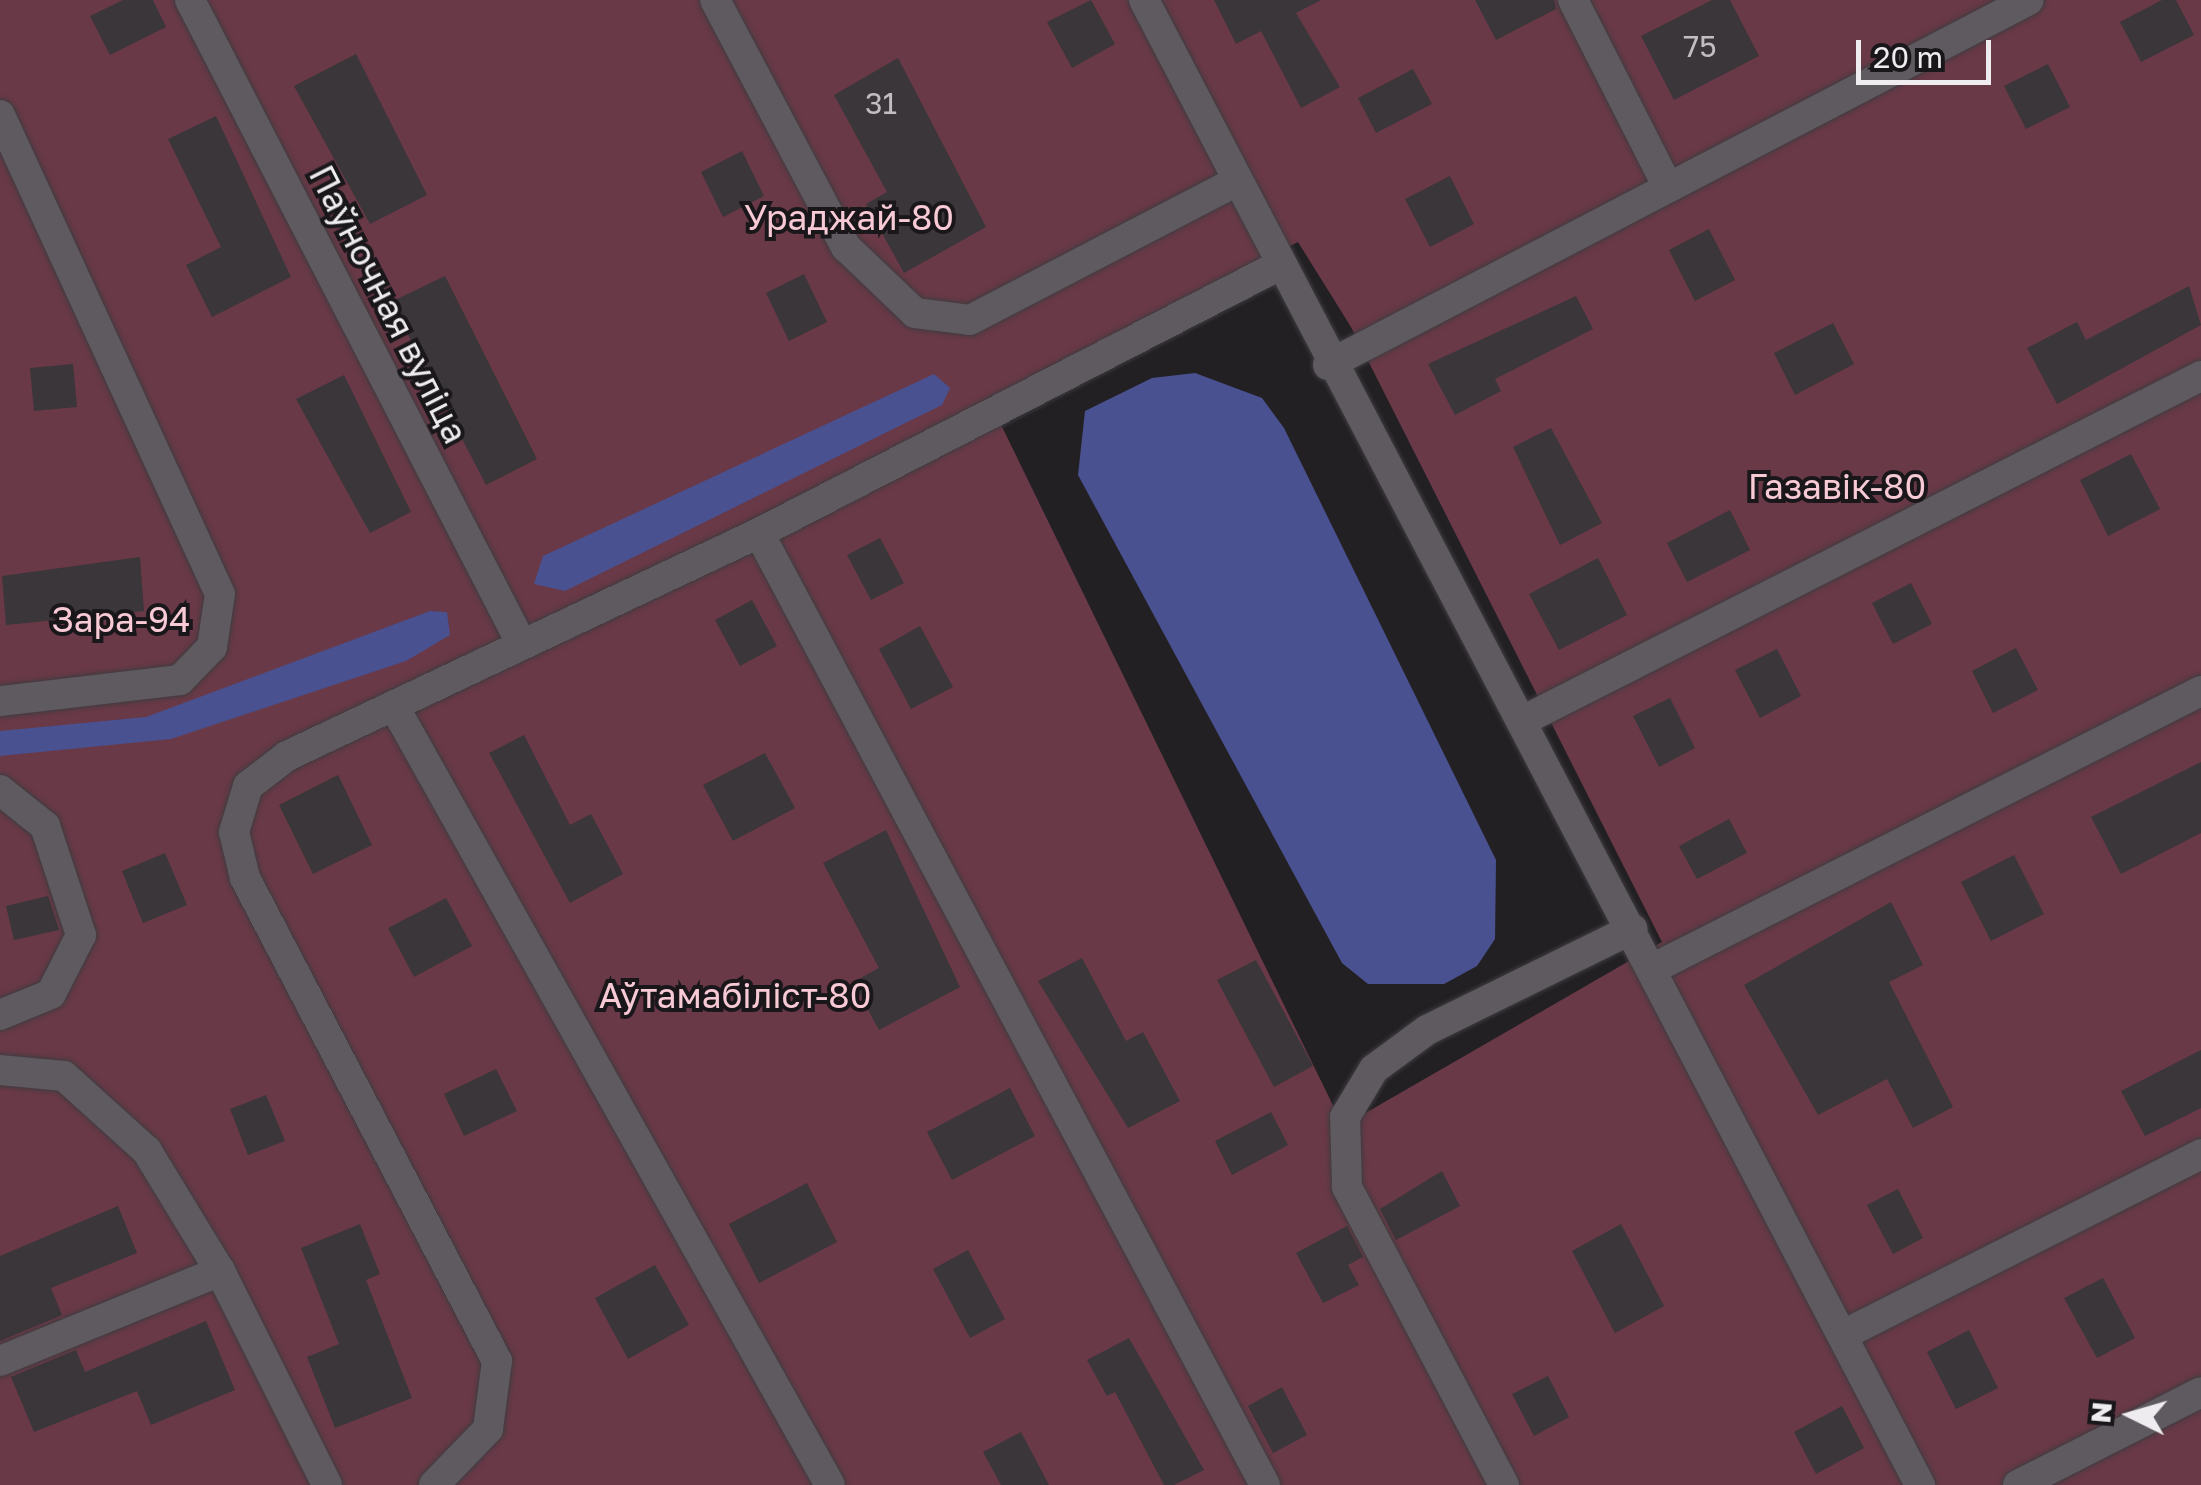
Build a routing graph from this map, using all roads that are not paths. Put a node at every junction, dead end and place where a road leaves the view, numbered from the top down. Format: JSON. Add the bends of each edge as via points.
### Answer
{"nodes":[{"id":1,"x":190,"y":0,"type":"edge"},
{"id":2,"x":715,"y":0,"type":"edge"},
{"id":3,"x":1144,"y":0,"type":"edge"},
{"id":4,"x":1573,"y":0,"type":"edge"},
{"id":5,"x":2029,"y":0,"type":"edge"},
{"id":6,"x":1979,"y":11,"type":"edge"},
{"id":7,"x":0,"y":115,"type":"edge"},
{"id":8,"x":1235,"y":182,"type":"junction"},
{"id":9,"x":1668,"y":187,"type":"junction"},
{"id":10,"x":1278,"y":266,"type":"junction"},
{"id":11,"x":1328,"y":365,"type":"junction"},
{"id":12,"x":2201,"y":376,"type":"edge"},
{"id":13,"x":759,"y":533,"type":"junction"},
{"id":14,"x":521,"y":642,"type":"junction"},
{"id":15,"x":2201,"y":691,"type":"edge"},
{"id":16,"x":0,"y":700,"type":"edge"},
{"id":17,"x":395,"y":708,"type":"junction"},
{"id":18,"x":1524,"y":720,"type":"junction"},
{"id":19,"x":0,"y":790,"type":"edge"},
{"id":20,"x":1632,"y":929,"type":"junction"},
{"id":21,"x":1652,"y":969,"type":"junction"},
{"id":22,"x":0,"y":1015,"type":"edge"},
{"id":23,"x":0,"y":1070,"type":"edge"},
{"id":24,"x":2201,"y":1154,"type":"edge"},
{"id":25,"x":220,"y":1271,"type":"junction"},
{"id":26,"x":1846,"y":1334,"type":"junction"},
{"id":27,"x":0,"y":1360,"type":"edge"},
{"id":28,"x":2201,"y":1392,"type":"edge"},
{"id":29,"x":327,"y":1485,"type":"edge"},
{"id":30,"x":434,"y":1485,"type":"edge"},
{"id":31,"x":830,"y":1485,"type":"edge"},
{"id":32,"x":1266,"y":1485,"type":"edge"},
{"id":33,"x":1504,"y":1485,"type":"edge"},
{"id":34,"x":1920,"y":1485,"type":"edge"},
{"id":35,"x":2018,"y":1485,"type":"edge"}],
"edges":[{"from":1,"to":14,"type":"lane","name":"Паўночная вуліца"},
{"from":2,"to":8,"type":"lane","via":[[846,248],[915,313],[970,320]]},
{"from":3,"to":8,"type":"lane"},
{"from":4,"to":9,"type":"lane"},
{"from":5,"to":6,"type":"lane"},
{"from":6,"to":9,"type":"lane"},
{"from":7,"to":16,"type":"lane","via":[[220,594],[212,647],[180,680]]},
{"from":8,"to":10,"type":"lane"},
{"from":9,"to":11,"type":"lane"},
{"from":10,"to":11,"type":"lane"},
{"from":10,"to":13,"type":"lane"},
{"from":11,"to":18,"type":"lane"},
{"from":12,"to":18,"type":"lane"},
{"from":13,"to":14,"type":"lane"},
{"from":13,"to":32,"type":"lane"},
{"from":14,"to":17,"type":"lane"},
{"from":15,"to":21,"type":"lane"},
{"from":17,"to":30,"type":"lane","via":[[265,768],[248,786],[234,832],[245,878],[494,1350],[499,1386],[488,1429]]},
{"from":17,"to":31,"type":"lane"},
{"from":18,"to":20,"type":"lane"},
{"from":19,"to":22,"type":"lane","via":[[45,826],[80,935],[51,994]]},
{"from":20,"to":21,"type":"lane"},
{"from":20,"to":33,"type":"lane","via":[[1427,1030],[1374,1069],[1345,1117],[1347,1187]]},
{"from":21,"to":26,"type":"lane"},
{"from":23,"to":25,"type":"lane","via":[[64,1076],[118,1116]]},
{"from":24,"to":26,"type":"lane"},
{"from":25,"to":27,"type":"lane"},
{"from":25,"to":29,"type":"lane"},
{"from":26,"to":34,"type":"lane"},
{"from":28,"to":35,"type":"lane"}]}
